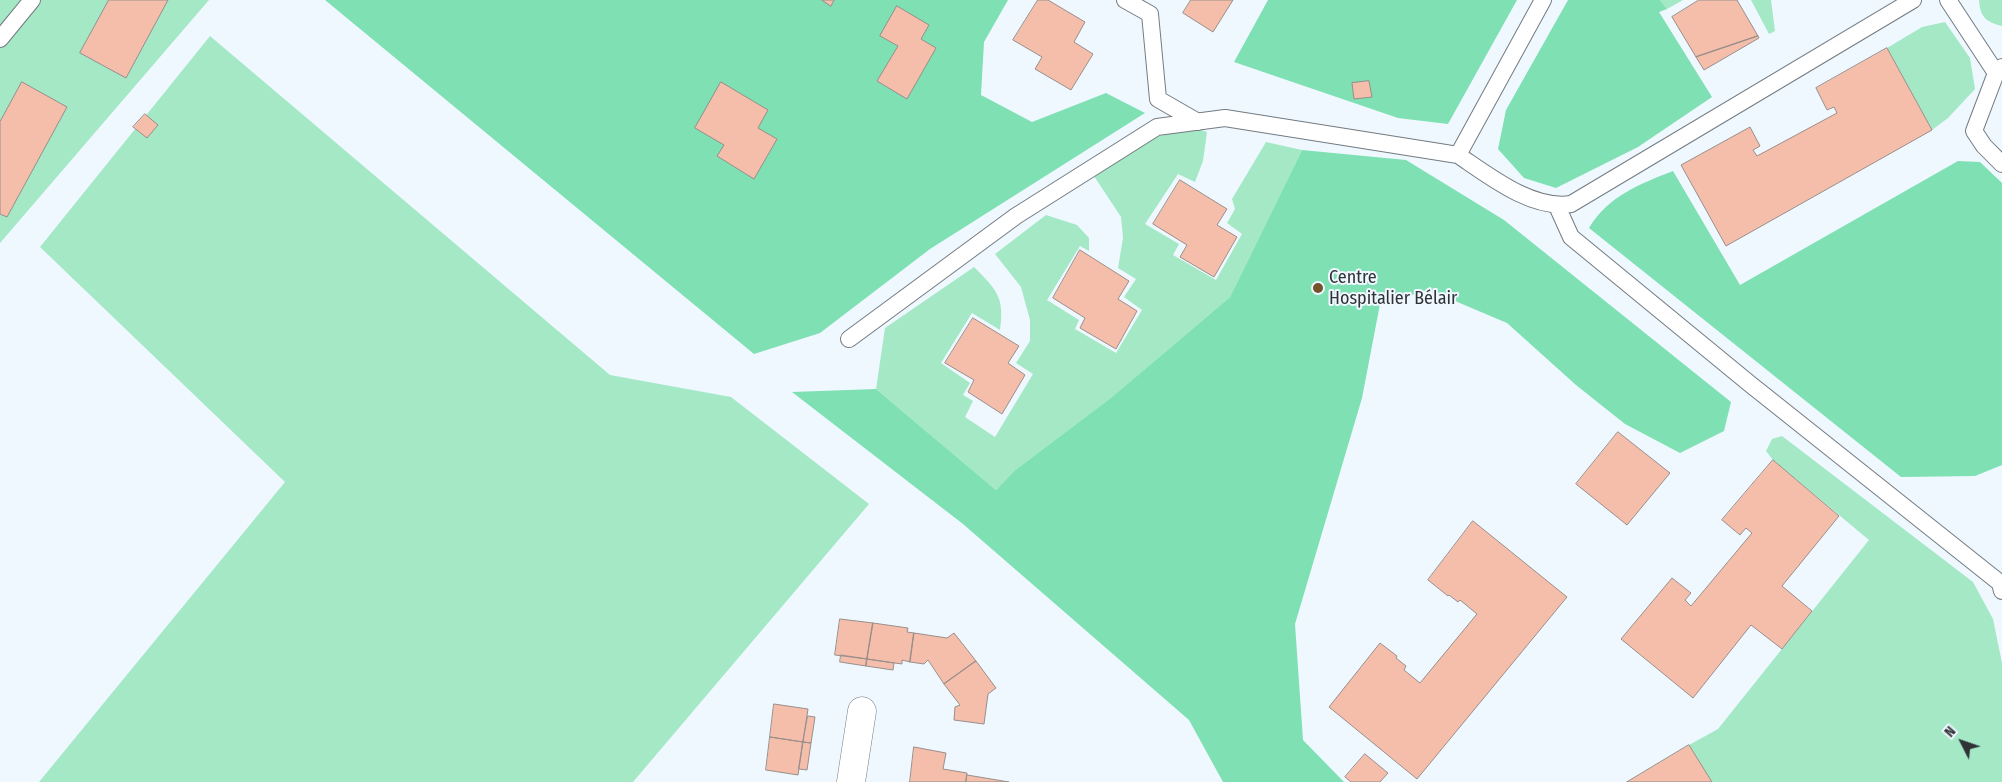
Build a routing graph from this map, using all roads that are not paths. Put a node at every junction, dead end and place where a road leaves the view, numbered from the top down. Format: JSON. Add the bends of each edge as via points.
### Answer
{"nodes":[{"id":1,"x":32,"y":0,"type":"edge"},
{"id":2,"x":1125,"y":0,"type":"edge"},
{"id":3,"x":1543,"y":0,"type":"edge"},
{"id":4,"x":1913,"y":0,"type":"edge"},
{"id":5,"x":1948,"y":0,"type":"edge"},
{"id":6,"x":0,"y":39,"type":"edge"},
{"id":7,"x":1999,"y":70,"type":"edge"},
{"id":8,"x":1198,"y":122,"type":"junction"},
{"id":9,"x":1458,"y":155,"type":"junction"},
{"id":10,"x":2002,"y":164,"type":"edge"},
{"id":11,"x":1557,"y":206,"type":"junction"},
{"id":12,"x":850,"y":339,"type":"dead end"},
{"id":13,"x":2002,"y":591,"type":"edge"},
{"id":14,"x":862,"y":711,"type":"dead end"},
{"id":15,"x":851,"y":782,"type":"edge"}],
"edges":[{"from":1,"to":6,"type":"lane"},
{"from":2,"to":8,"type":"lane","via":[[1150,14],[1158,99]]},
{"from":3,"to":9,"type":"lane"},
{"from":4,"to":11,"type":"lane","via":[[1570,204]]},
{"from":5,"to":7,"type":"lane"},
{"from":7,"to":10,"type":"lane","via":[[1974,131]]},
{"from":8,"to":9,"type":"lane","via":[[1226,118]]},
{"from":8,"to":12,"type":"lane","via":[[1157,127],[1016,216]]},
{"from":9,"to":11,"type":"lane","via":[[1512,191]]},
{"from":11,"to":13,"type":"lane","via":[[1571,236],[2000,583]]},
{"from":14,"to":15,"type":"street"}]}
